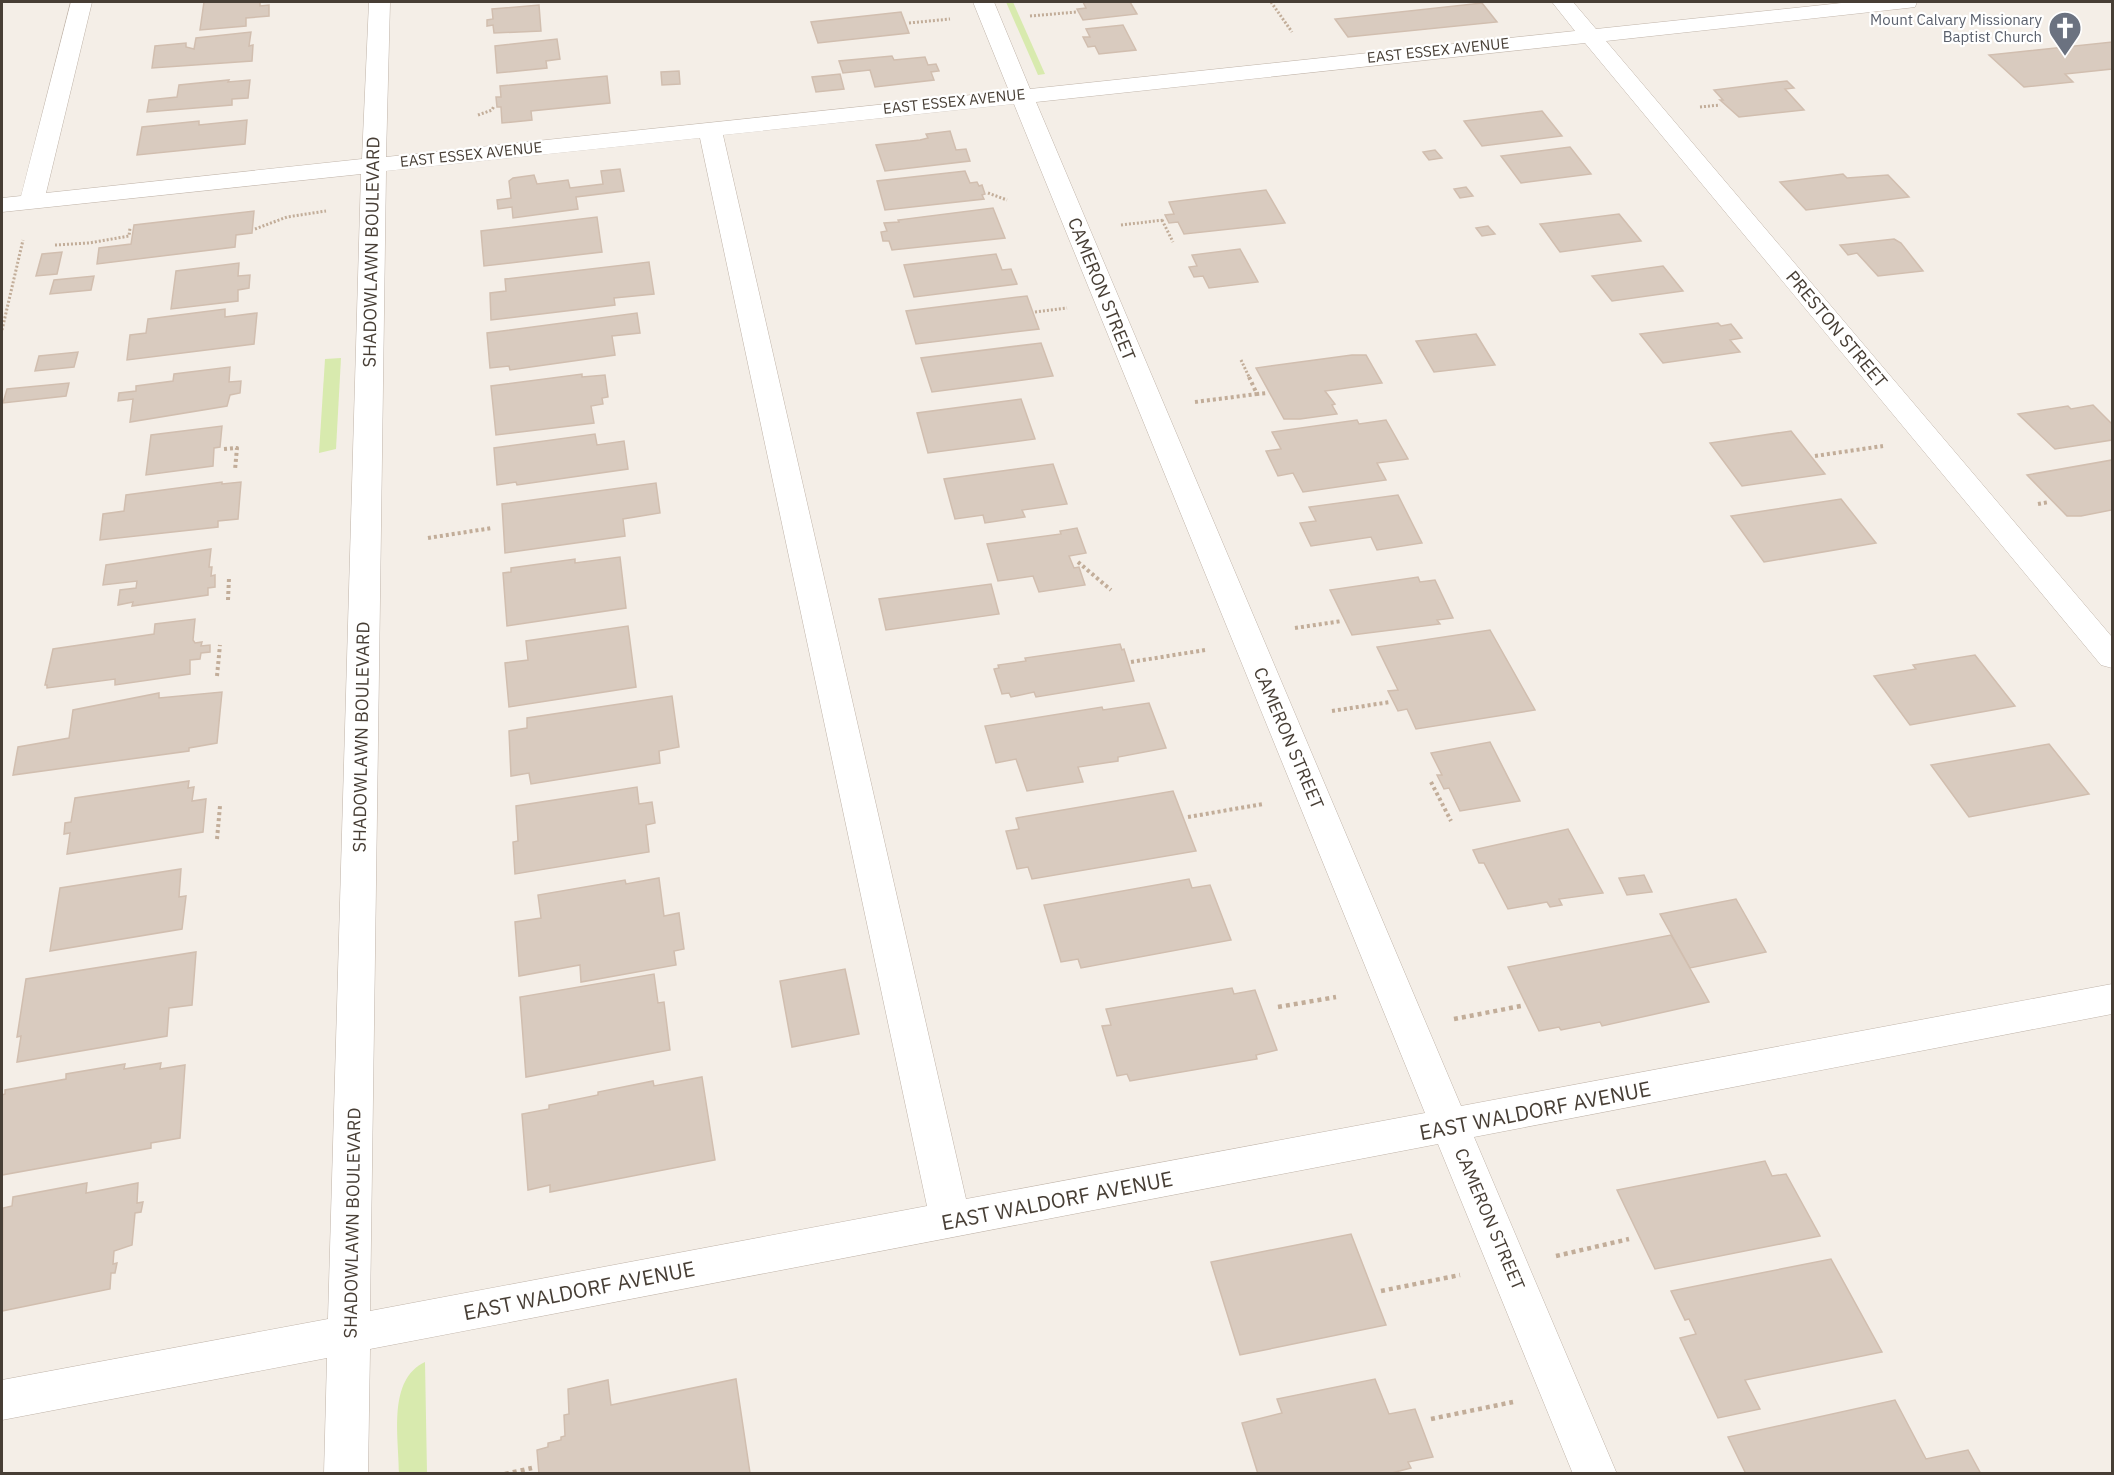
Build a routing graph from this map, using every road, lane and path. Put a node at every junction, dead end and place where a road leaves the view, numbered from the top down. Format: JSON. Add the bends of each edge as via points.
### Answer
{"nodes":[{"id":1,"x":81,"y":2,"type":"edge"},
{"id":2,"x":379,"y":2,"type":"edge"},
{"id":3,"x":983,"y":2,"type":"edge"},
{"id":4,"x":1562,"y":2,"type":"edge"},
{"id":5,"x":1907,"y":2,"type":"edge"},
{"id":6,"x":1077,"y":12,"type":"dead end"},
{"id":7,"x":1032,"y":16,"type":"dead end"},
{"id":8,"x":956,"y":18,"type":"dead end"},
{"id":9,"x":909,"y":23,"type":"dead end"},
{"id":10,"x":1589,"y":34,"type":"junction"},
{"id":11,"x":1022,"y":94,"type":"junction"},
{"id":12,"x":1720,"y":105,"type":"dead end"},
{"id":13,"x":1690,"y":108,"type":"dead end"},
{"id":14,"x":710,"y":128,"type":"junction"},
{"id":15,"x":373,"y":165,"type":"junction"},
{"id":16,"x":988,"y":193,"type":"dead end"},
{"id":17,"x":1007,"y":200,"type":"dead end"},
{"id":18,"x":32,"y":201,"type":"junction"},
{"id":19,"x":2,"y":205,"type":"edge"},
{"id":20,"x":326,"y":211,"type":"dead end"},
{"id":21,"x":1117,"y":226,"type":"dead end"},
{"id":22,"x":255,"y":229,"type":"dead end"},
{"id":23,"x":129,"y":236,"type":"dead end"},
{"id":24,"x":1173,"y":242,"type":"dead end"},
{"id":25,"x":55,"y":245,"type":"dead end"},
{"id":26,"x":1068,"y":308,"type":"dead end"},
{"id":27,"x":1035,"y":312,"type":"dead end"},
{"id":28,"x":2,"y":330,"type":"edge"},
{"id":29,"x":1241,"y":360,"type":"dead end"},
{"id":30,"x":1267,"y":393,"type":"dead end"},
{"id":31,"x":1257,"y":394,"type":"junction"},
{"id":32,"x":1190,"y":403,"type":"dead end"},
{"id":33,"x":1890,"y":445,"type":"dead end"},
{"id":34,"x":224,"y":449,"type":"dead end"},
{"id":35,"x":1815,"y":456,"type":"dead end"},
{"id":36,"x":235,"y":470,"type":"dead end"},
{"id":37,"x":492,"y":528,"type":"dead end"},
{"id":38,"x":428,"y":538,"type":"dead end"},
{"id":39,"x":1078,"y":562,"type":"dead end"},
{"id":40,"x":229,"y":578,"type":"dead end"},
{"id":41,"x":1110,"y":590,"type":"dead end"},
{"id":42,"x":228,"y":600,"type":"dead end"},
{"id":43,"x":1342,"y":621,"type":"dead end"},
{"id":44,"x":1295,"y":628,"type":"dead end"},
{"id":45,"x":220,"y":645,"type":"dead end"},
{"id":46,"x":1205,"y":650,"type":"dead end"},
{"id":47,"x":2112,"y":657,"type":"edge"},
{"id":48,"x":1131,"y":662,"type":"dead end"},
{"id":49,"x":217,"y":676,"type":"dead end"},
{"id":50,"x":1390,"y":702,"type":"dead end"},
{"id":51,"x":1332,"y":711,"type":"dead end"},
{"id":52,"x":1431,"y":782,"type":"dead end"},
{"id":53,"x":1263,"y":804,"type":"dead end"},
{"id":54,"x":220,"y":806,"type":"dead end"},
{"id":55,"x":1188,"y":817,"type":"dead end"},
{"id":56,"x":1451,"y":821,"type":"dead end"},
{"id":57,"x":217,"y":838,"type":"dead end"},
{"id":58,"x":1336,"y":997,"type":"dead end"},
{"id":59,"x":2112,"y":999,"type":"edge"},
{"id":60,"x":1521,"y":1006,"type":"dead end"},
{"id":61,"x":1278,"y":1007,"type":"dead end"},
{"id":62,"x":1450,"y":1020,"type":"dead end"},
{"id":63,"x":1451,"y":1126,"type":"junction"},
{"id":64,"x":950,"y":1220,"type":"junction"},
{"id":65,"x":1629,"y":1239,"type":"dead end"},
{"id":66,"x":1553,"y":1257,"type":"dead end"},
{"id":67,"x":1467,"y":1273,"type":"dead end"},
{"id":68,"x":1381,"y":1291,"type":"dead end"},
{"id":69,"x":350,"y":1333,"type":"junction"},
{"id":70,"x":2,"y":1400,"type":"edge"},
{"id":71,"x":1518,"y":1400,"type":"dead end"},
{"id":72,"x":1431,"y":1419,"type":"dead end"},
{"id":73,"x":532,"y":1468,"type":"dead end"},
{"id":74,"x":346,"y":1473,"type":"edge"},
{"id":75,"x":505,"y":1473,"type":"edge"},
{"id":76,"x":1595,"y":1473,"type":"edge"}],
"edges":[{"from":1,"to":18,"type":"street"},
{"from":2,"to":15,"type":"street","name":"SHADOWLAWN BOULEVARD"},
{"from":3,"to":11,"type":"street","name":"CAMERON STREET"},
{"from":4,"to":10,"type":"street","name":"PRESTON STREET"},
{"from":5,"to":10,"type":"street","name":"EAST ESSEX AVENUE"},
{"from":6,"to":7,"type":"path"},
{"from":8,"to":9,"type":"path"},
{"from":10,"to":11,"type":"street","name":"EAST ESSEX AVENUE"},
{"from":10,"to":47,"type":"street","name":"PRESTON STREET"},
{"from":11,"to":14,"type":"street","name":"EAST ESSEX AVENUE"},
{"from":11,"to":63,"type":"street","name":"CAMERON STREET"},
{"from":12,"to":13,"type":"path"},
{"from":14,"to":15,"type":"street","name":"EAST ESSEX AVENUE"},
{"from":14,"to":64,"type":"street"},
{"from":15,"to":18,"type":"street","name":"EAST ESSEX AVENUE"},
{"from":15,"to":69,"type":"street","name":"SHADOWLAWN BOULEVARD"},
{"from":16,"to":17,"type":"path"},
{"from":18,"to":19,"type":"street","name":"EAST ESSEX AVENUE"},
{"from":18,"to":28,"type":"path"},
{"from":20,"to":22,"type":"path","via":[[287,216]]},
{"from":21,"to":24,"type":"path","via":[[1163,220]]},
{"from":23,"to":25,"type":"path"},
{"from":26,"to":27,"type":"path"},
{"from":29,"to":31,"type":"path"},
{"from":30,"to":31,"type":"path"},
{"from":31,"to":32,"type":"path"},
{"from":33,"to":35,"type":"path"},
{"from":34,"to":36,"type":"path","via":[[237,448]]},
{"from":37,"to":38,"type":"path"},
{"from":39,"to":41,"type":"path"},
{"from":40,"to":42,"type":"path"},
{"from":43,"to":44,"type":"path"},
{"from":45,"to":49,"type":"path"},
{"from":46,"to":48,"type":"path"},
{"from":50,"to":51,"type":"path"},
{"from":52,"to":56,"type":"path"},
{"from":53,"to":55,"type":"path"},
{"from":54,"to":57,"type":"path"},
{"from":58,"to":61,"type":"path"},
{"from":59,"to":63,"type":"street","name":"EAST WALDORF AVENUE"},
{"from":60,"to":62,"type":"path"},
{"from":63,"to":64,"type":"street","name":"EAST WALDORF AVENUE"},
{"from":63,"to":76,"type":"street","name":"CAMERON STREET"},
{"from":64,"to":69,"type":"street","name":"EAST WALDORF AVENUE"},
{"from":65,"to":66,"type":"path"},
{"from":67,"to":68,"type":"path"},
{"from":69,"to":70,"type":"street","name":"EAST WALDORF AVENUE"},
{"from":69,"to":74,"type":"street","name":"SHADOWLAWN BOULEVARD"},
{"from":71,"to":72,"type":"path"},
{"from":73,"to":75,"type":"path"}]}
